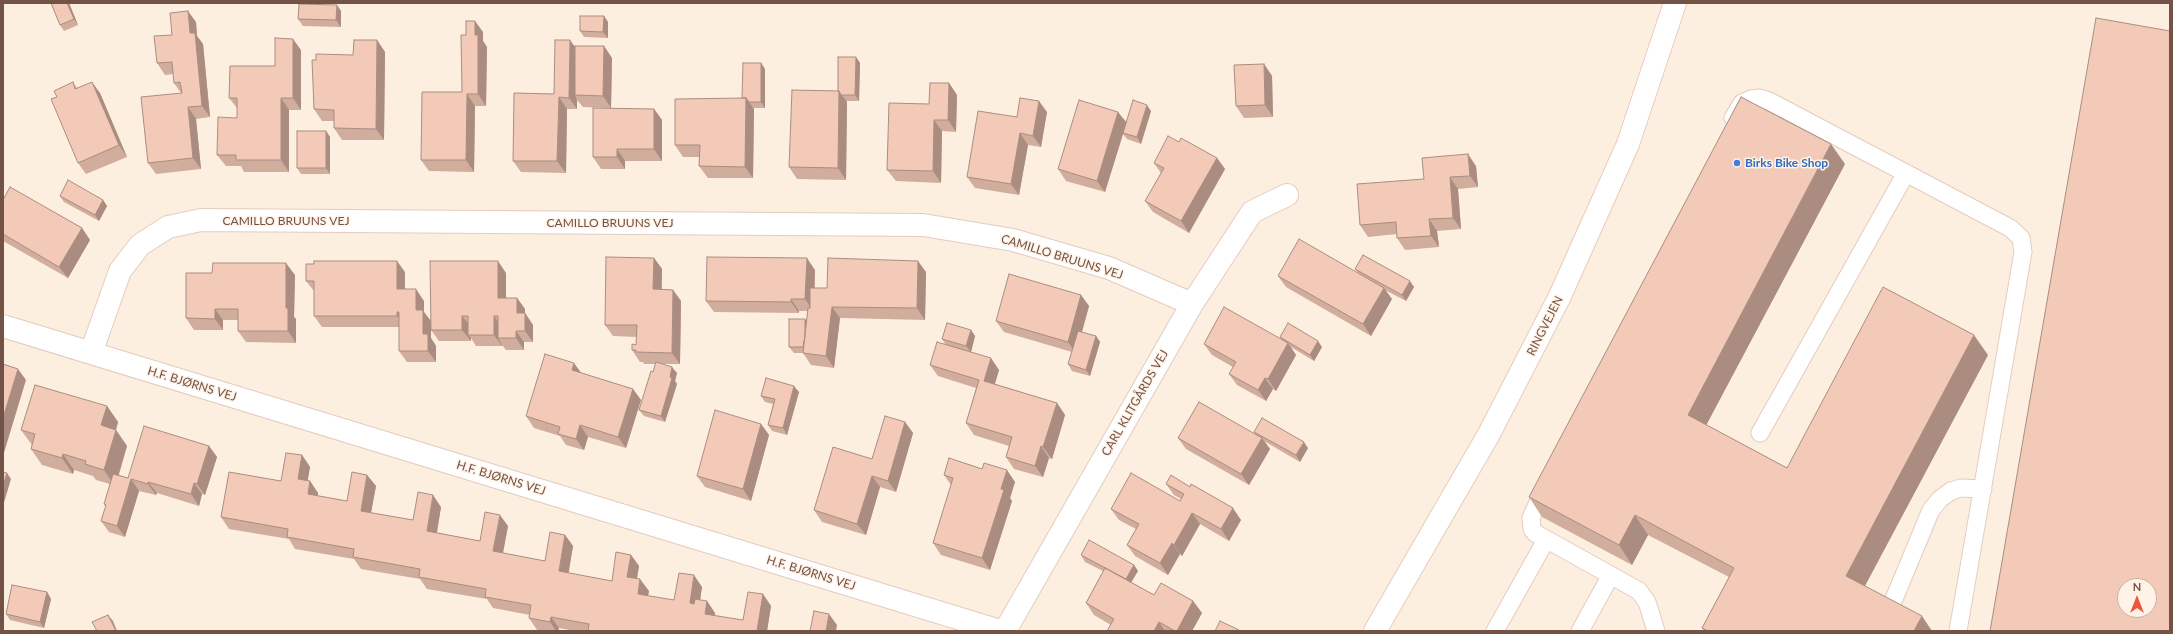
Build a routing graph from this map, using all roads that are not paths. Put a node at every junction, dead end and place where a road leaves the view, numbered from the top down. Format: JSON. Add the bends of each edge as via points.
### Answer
{"nodes":[{"id":1,"x":1675,"y":3,"type":"edge"},
{"id":2,"x":1726,"y":132,"type":"edge"},
{"id":3,"x":1906,"y":173,"type":"junction"},
{"id":4,"x":1287,"y":195,"type":"dead end"},
{"id":5,"x":1192,"y":304,"type":"junction"},
{"id":6,"x":3,"y":326,"type":"edge"},
{"id":7,"x":92,"y":353,"type":"junction"},
{"id":8,"x":1760,"y":433,"type":"dead end"},
{"id":9,"x":1554,"y":470,"type":"edge"},
{"id":10,"x":1983,"y":488,"type":"junction"},
{"id":11,"x":1546,"y":540,"type":"junction"},
{"id":12,"x":1611,"y":575,"type":"junction"},
{"id":13,"x":1894,"y":599,"type":"dead end"},
{"id":14,"x":1000,"y":631,"type":"edge"},
{"id":15,"x":1005,"y":631,"type":"edge"},
{"id":16,"x":1375,"y":631,"type":"edge"},
{"id":17,"x":1495,"y":631,"type":"edge"},
{"id":18,"x":1580,"y":631,"type":"edge"},
{"id":19,"x":1656,"y":631,"type":"edge"},
{"id":20,"x":1958,"y":631,"type":"edge"}],
"edges":[{"from":1,"to":16,"type":"street","name":"RINGVEJEN","via":[[1628,144],[1560,296],[1489,434]]},
{"from":2,"to":3,"type":"lane","via":[[1742,103],[1760,98]]},
{"from":3,"to":8,"type":"lane"},
{"from":3,"to":10,"type":"lane","via":[[2010,228],[2021,238],[2023,245]]},
{"from":4,"to":5,"type":"street","name":"CARL KLITGÅRDS VEJ","via":[[1252,212]]},
{"from":5,"to":7,"type":"street","name":"CAMILLO BRUUNS VEJ","via":[[1109,268],[1013,240],[923,225],[201,220],[168,227],[140,245],[120,271]]},
{"from":5,"to":15,"type":"street","name":"CARL KLITGÅRDS VEJ"},
{"from":6,"to":7,"type":"street","name":"H.F. BJØRNS VEJ"},
{"from":7,"to":14,"type":"street","name":"H.F. BJØRNS VEJ"},
{"from":9,"to":11,"type":"lane","via":[[1531,518],[1535,534]]},
{"from":10,"to":13,"type":"lane","via":[[1961,488],[1951,491],[1931,510]]},
{"from":10,"to":20,"type":"lane"},
{"from":11,"to":12,"type":"lane"},
{"from":11,"to":17,"type":"lane"},
{"from":12,"to":18,"type":"lane"},
{"from":12,"to":19,"type":"lane","via":[[1639,591],[1647,602]]}]}
